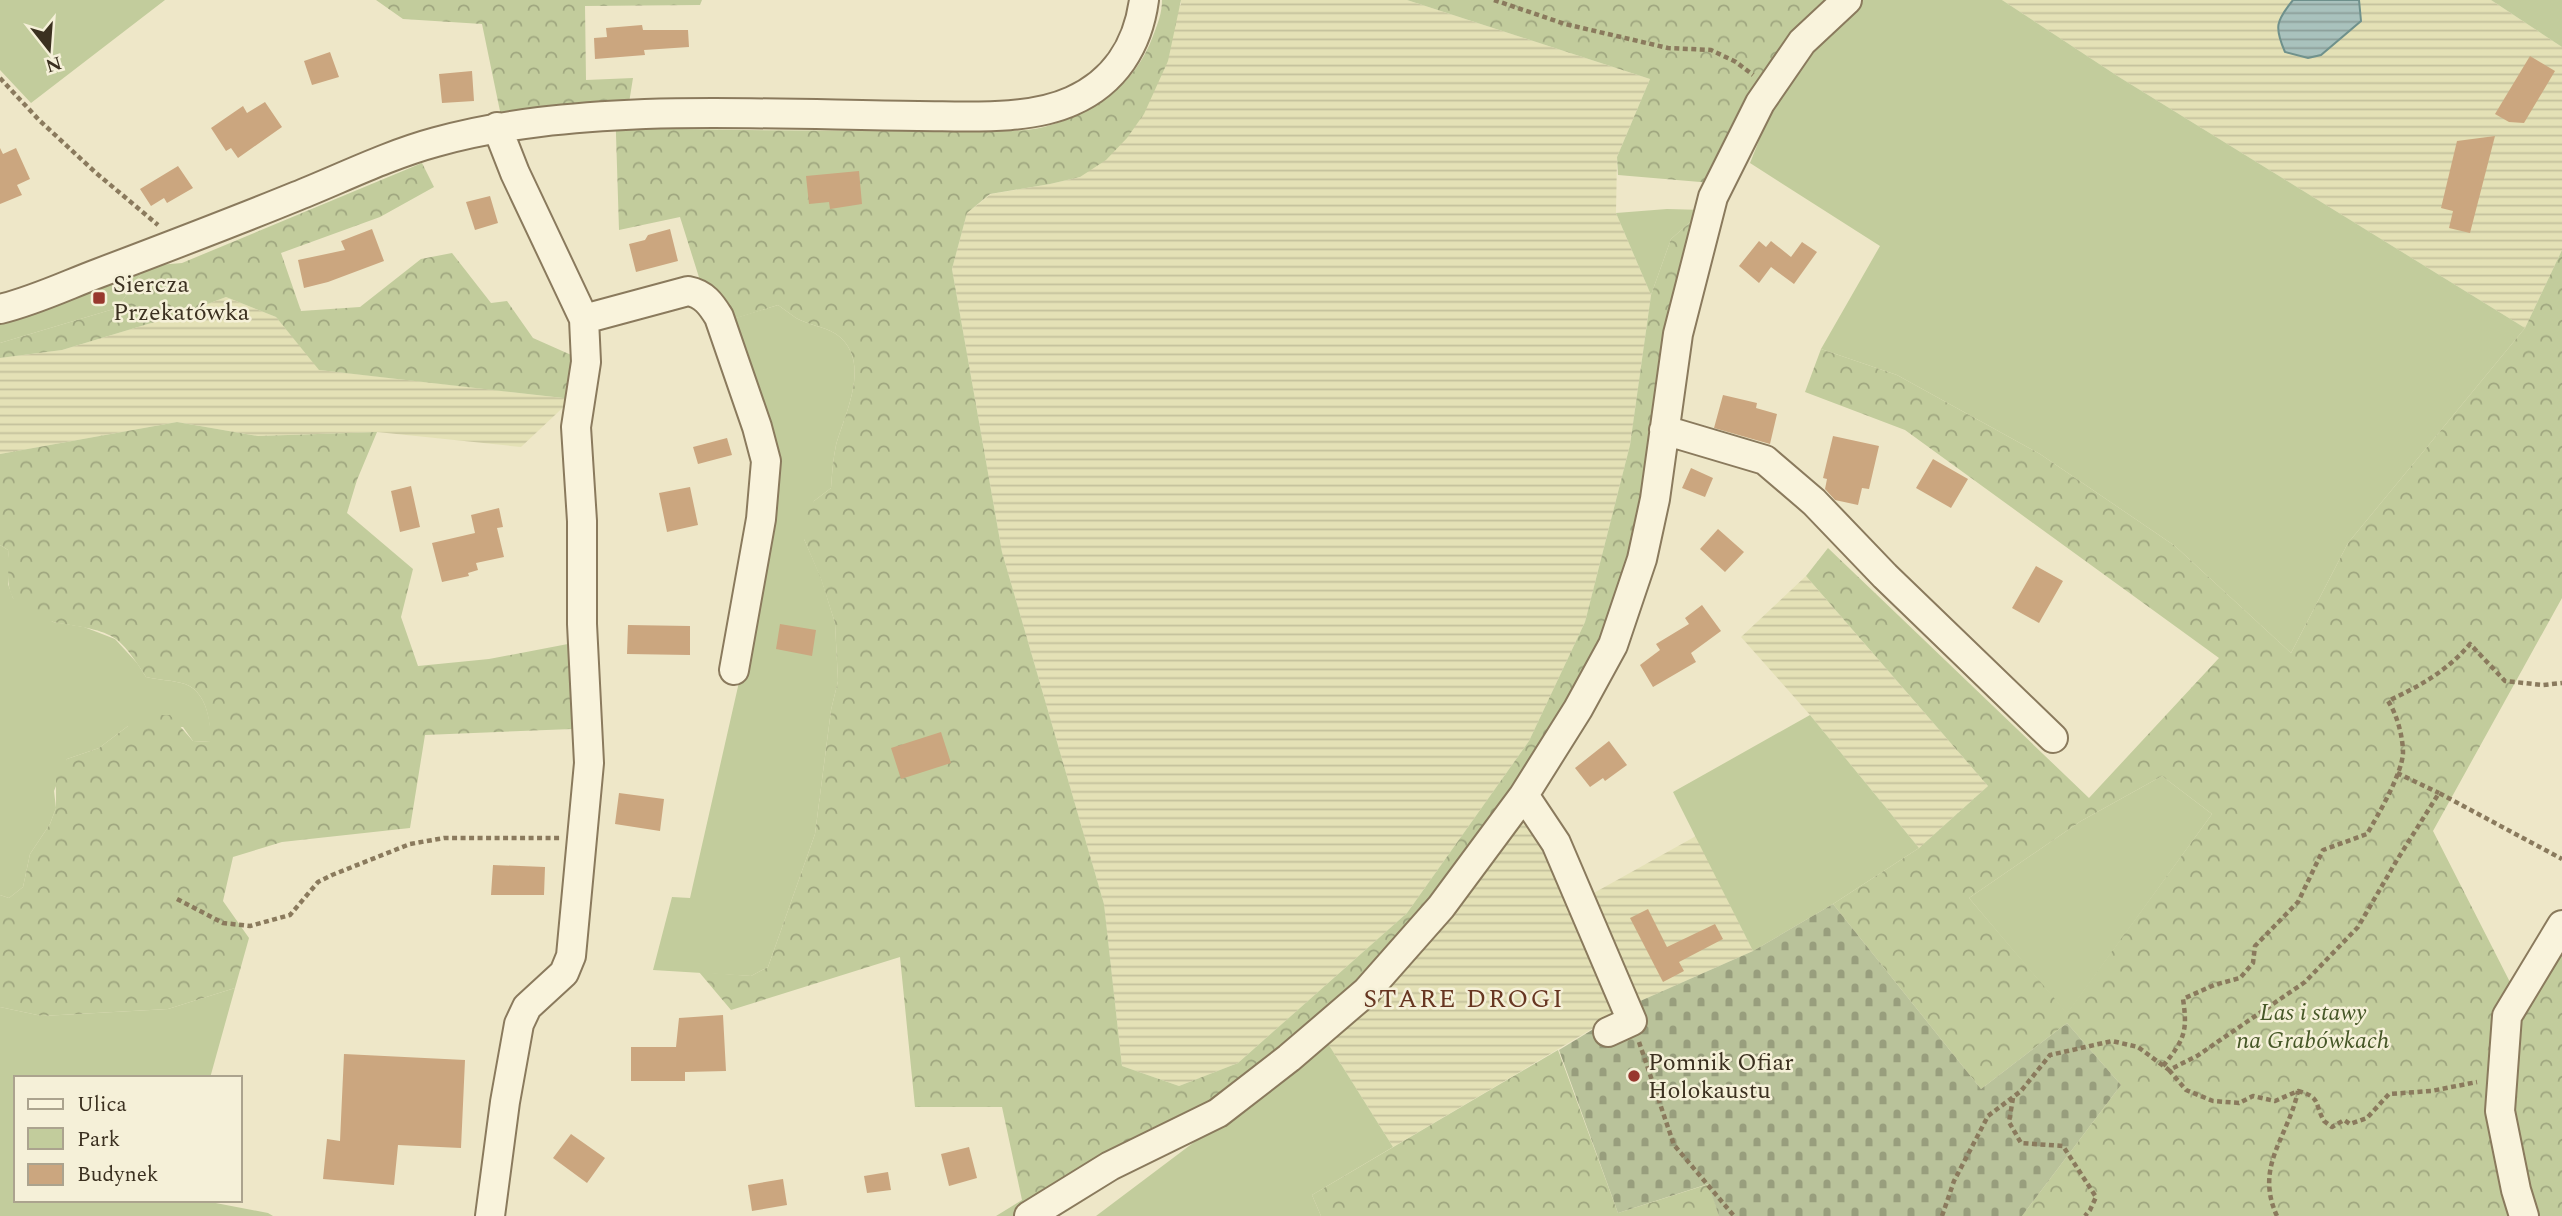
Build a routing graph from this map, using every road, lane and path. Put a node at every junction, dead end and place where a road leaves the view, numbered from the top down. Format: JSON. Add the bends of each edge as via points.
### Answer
{"nodes":[{"id":1,"x":1144,"y":0,"type":"edge"},
{"id":2,"x":1494,"y":0,"type":"edge"},
{"id":3,"x":1847,"y":0,"type":"edge"},
{"id":4,"x":0,"y":78,"type":"edge"},
{"id":5,"x":1770,"y":88,"type":"junction"},
{"id":6,"x":497,"y":127,"type":"junction"},
{"id":7,"x":171,"y":246,"type":"junction"},
{"id":8,"x":0,"y":309,"type":"edge"},
{"id":9,"x":584,"y":319,"type":"junction"},
{"id":10,"x":1664,"y":429,"type":"junction"},
{"id":11,"x":734,"y":670,"type":"dead end"},
{"id":12,"x":2562,"y":683,"type":"edge"},
{"id":13,"x":2053,"y":738,"type":"dead end"},
{"id":14,"x":2396,"y":773,"type":"junction"},
{"id":15,"x":2439,"y":793,"type":"junction"},
{"id":16,"x":1524,"y":795,"type":"junction"},
{"id":17,"x":582,"y":839,"type":"junction"},
{"id":18,"x":2562,"y":859,"type":"edge"},
{"id":19,"x":177,"y":899,"type":"dead end"},
{"id":20,"x":2562,"y":925,"type":"edge"},
{"id":21,"x":1620,"y":1026,"type":"joint"},
{"id":22,"x":2163,"y":1066,"type":"junction"},
{"id":23,"x":2169,"y":1070,"type":"junction"},
{"id":24,"x":2502,"y":1078,"type":"junction"},
{"id":25,"x":2298,"y":1091,"type":"junction"},
{"id":26,"x":2013,"y":1097,"type":"junction"},
{"id":27,"x":491,"y":1216,"type":"edge"},
{"id":28,"x":1029,"y":1216,"type":"edge"},
{"id":29,"x":1734,"y":1216,"type":"edge"},
{"id":30,"x":1942,"y":1216,"type":"edge"},
{"id":31,"x":2085,"y":1216,"type":"edge"},
{"id":32,"x":2277,"y":1216,"type":"edge"},
{"id":33,"x":2524,"y":1216,"type":"edge"}],
"edges":[{"from":1,"to":6,"type":"street","via":[[1136,36],[1106,79],[1073,101],[1038,112],[977,116],[647,114]]},
{"from":2,"to":5,"type":"path","via":[[1578,27],[1668,48],[1711,50]]},
{"from":3,"to":5,"type":"street","via":[[1802,42]]},
{"from":4,"to":7,"type":"path","via":[[95,172],[158,223]]},
{"from":5,"to":10,"type":"street","via":[[1713,197],[1678,334]]},
{"from":6,"to":7,"type":"street","via":[[394,157]]},
{"from":6,"to":9,"type":"street"},
{"from":7,"to":8,"type":"street"},
{"from":9,"to":11,"type":"street","via":[[688,291],[711,303],[719,317],[766,461],[761,519]]},
{"from":9,"to":17,"type":"street","via":[[586,362],[576,427],[588,750]]},
{"from":10,"to":13,"type":"street","via":[[1765,460],[1814,502]]},
{"from":10,"to":16,"type":"street","via":[[1642,559],[1613,645]]},
{"from":12,"to":14,"type":"path","via":[[2505,681],[2470,644],[2424,684],[2388,701],[2395,712],[2403,755]]},
{"from":14,"to":15,"type":"path"},
{"from":14,"to":22,"type":"path","via":[[2367,834],[2323,850],[2298,902],[2255,946],[2253,963],[2240,978],[2183,999],[2187,1023]]},
{"from":15,"to":18,"type":"path"},
{"from":15,"to":23,"type":"path","via":[[2358,927],[2305,982]]},
{"from":16,"to":21,"type":"street","via":[[1556,843]]},
{"from":16,"to":28,"type":"street","via":[[1441,907],[1366,992],[1289,1058],[1218,1113],[1110,1166]]},
{"from":17,"to":19,"type":"path","via":[[444,838],[410,844],[318,882],[290,915],[250,926],[223,923]]},
{"from":17,"to":27,"type":"street","via":[[571,956],[564,973],[527,1007],[519,1024]]},
{"from":20,"to":24,"type":"street","via":[[2507,1016]]},
{"from":21,"to":29,"type":"path","via":[[1674,1145]]},
{"from":22,"to":23,"type":"path"},
{"from":22,"to":26,"type":"path","via":[[2138,1047],[2112,1041],[2050,1055]]},
{"from":23,"to":25,"type":"path","via":[[2186,1090],[2213,1101],[2239,1103],[2253,1096],[2274,1101]]},
{"from":24,"to":25,"type":"path","via":[[2389,1094],[2367,1118],[2350,1124],[2344,1120],[2332,1127],[2323,1121],[2318,1102]]},
{"from":24,"to":33,"type":"street","via":[[2500,1111]]},
{"from":25,"to":32,"type":"path","via":[[2269,1179],[2269,1198]]},
{"from":26,"to":30,"type":"path","via":[[1988,1116],[1954,1181]]},
{"from":26,"to":31,"type":"path","via":[[2009,1122],[2021,1143],[2063,1146],[2096,1197]]}]}
